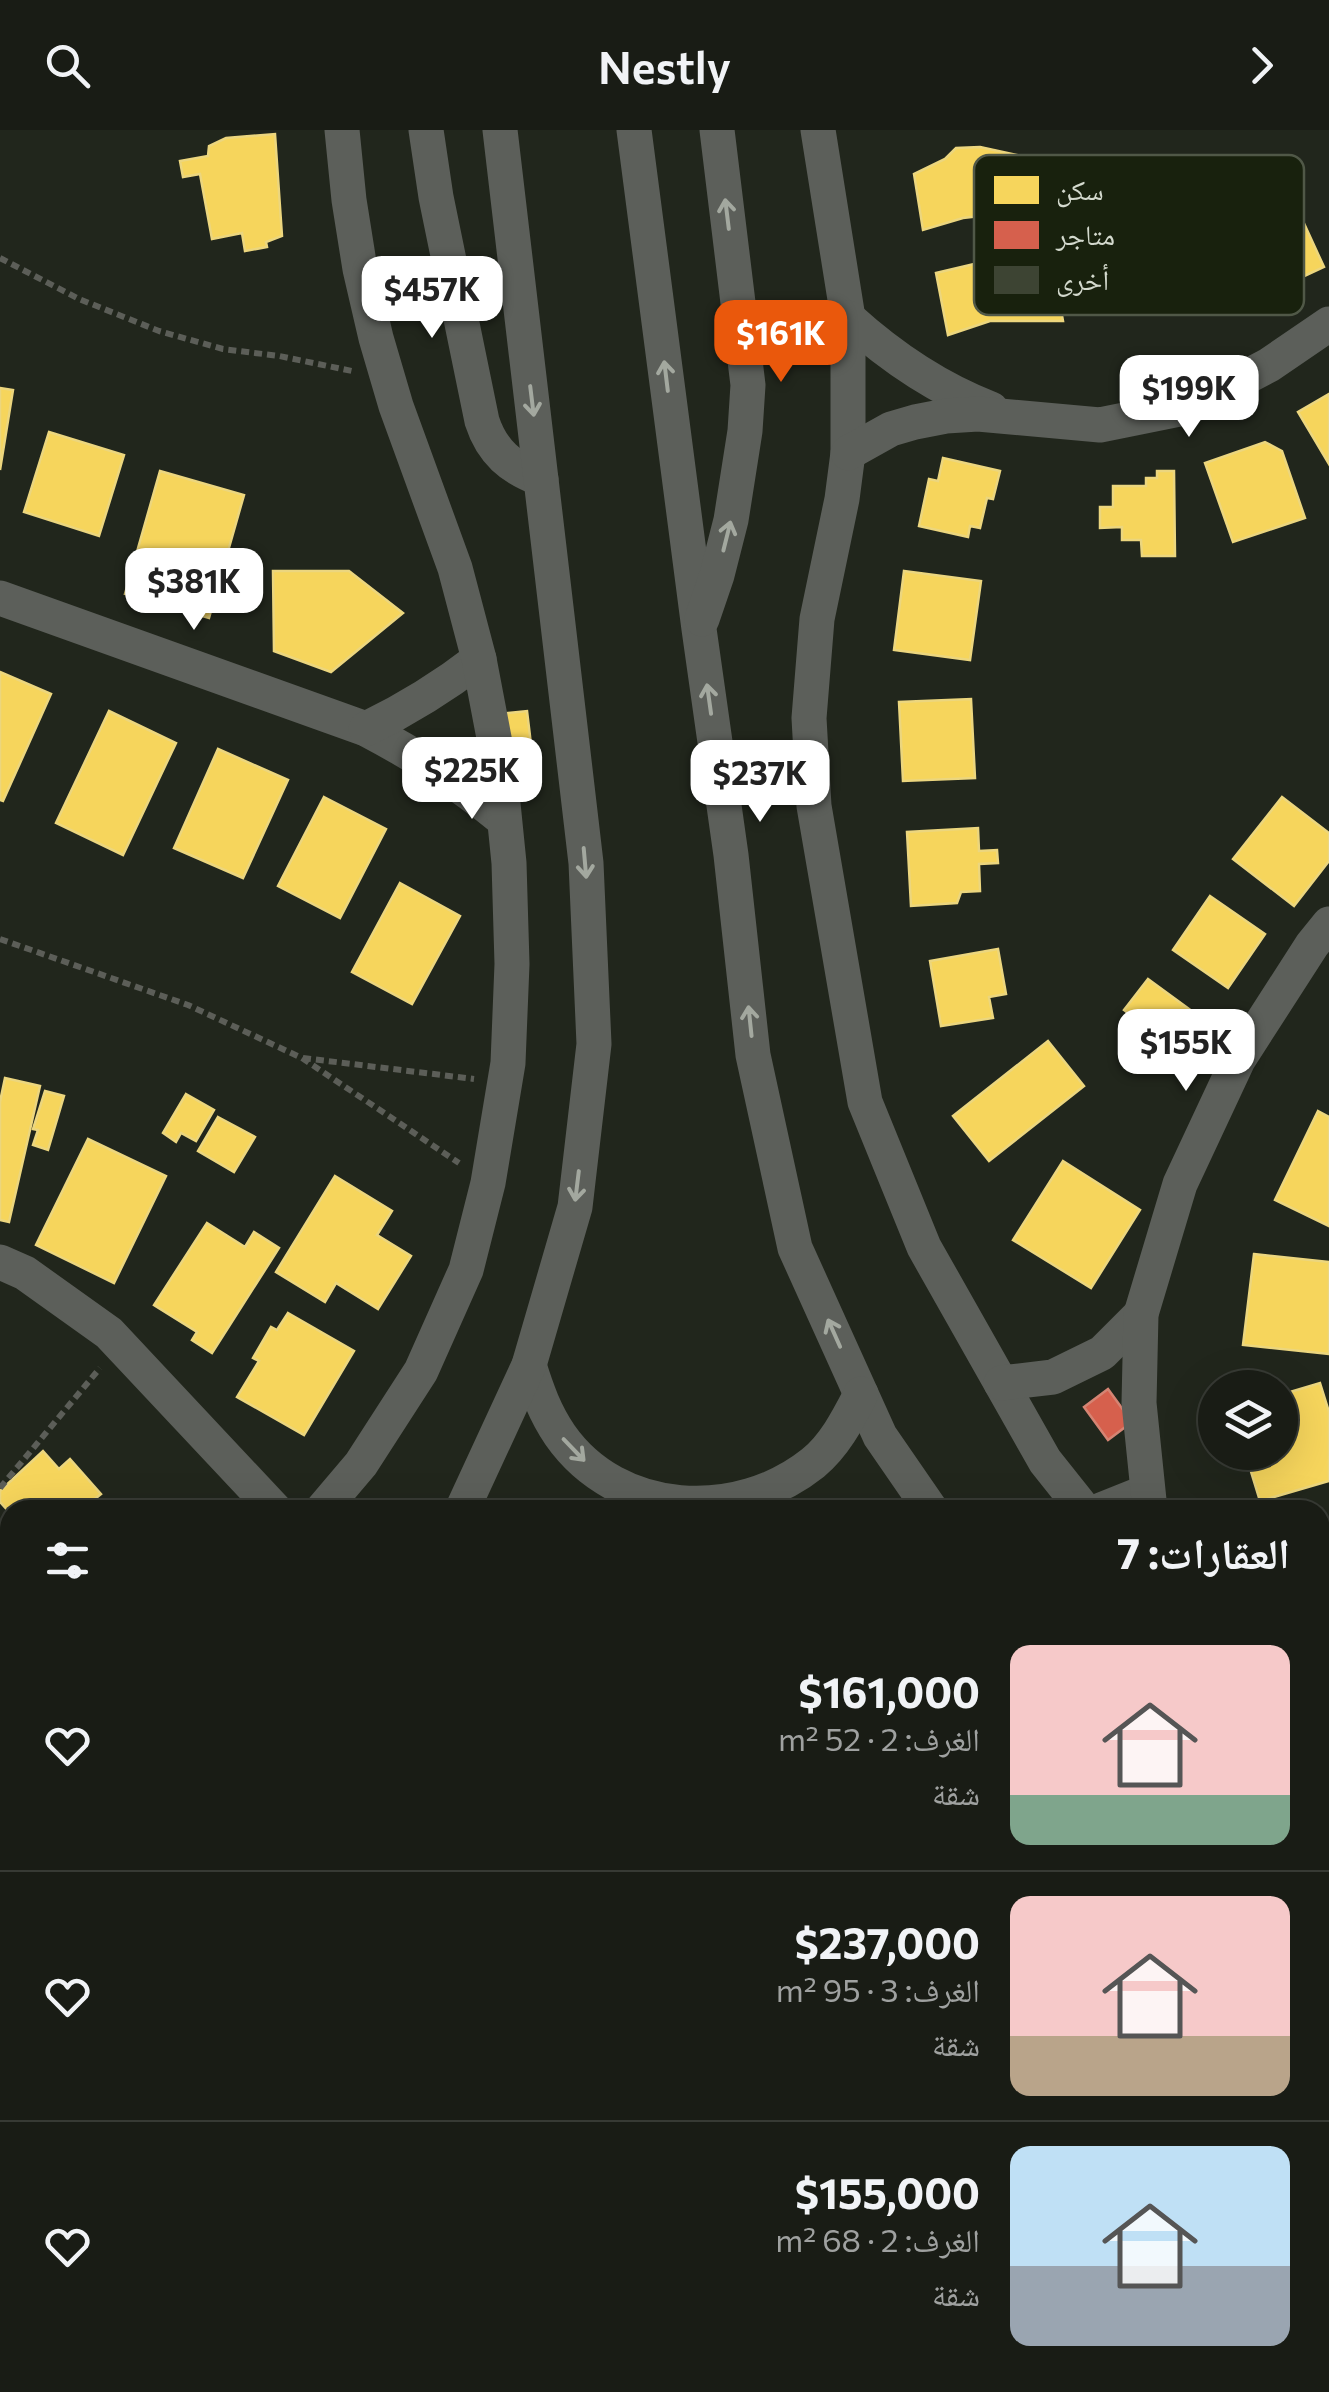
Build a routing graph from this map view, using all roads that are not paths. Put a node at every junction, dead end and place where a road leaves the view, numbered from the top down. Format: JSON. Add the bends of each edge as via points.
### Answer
{"nodes":[{"id":1,"x":342,"y":130,"type":"edge"},
{"id":2,"x":426,"y":130,"type":"edge"},
{"id":3,"x":500,"y":130,"type":"edge"},
{"id":4,"x":634,"y":130,"type":"edge"},
{"id":5,"x":717,"y":130,"type":"edge"},
{"id":6,"x":818,"y":130,"type":"edge"},
{"id":7,"x":848,"y":318,"type":"junction"},
{"id":8,"x":1329,"y":324,"type":"edge"},
{"id":9,"x":1010,"y":417,"type":"junction"},
{"id":10,"x":848,"y":452,"type":"junction"},
{"id":11,"x":541,"y":478,"type":"junction"},
{"id":12,"x":0,"y":598,"type":"edge"},
{"id":13,"x":699,"y":630,"type":"junction"},
{"id":14,"x":479,"y":659,"type":"junction"},
{"id":15,"x":366,"y":729,"type":"junction"},
{"id":16,"x":504,"y":820,"type":"junction"},
{"id":17,"x":1329,"y":924,"type":"edge"},
{"id":18,"x":0,"y":1262,"type":"edge"},
{"id":19,"x":1141,"y":1314,"type":"junction"},
{"id":20,"x":529,"y":1365,"type":"junction"},
{"id":21,"x":1001,"y":1383,"type":"junction"},
{"id":22,"x":861,"y":1394,"type":"junction"},
{"id":23,"x":267,"y":1500,"type":"edge"},
{"id":24,"x":331,"y":1500,"type":"edge"},
{"id":25,"x":467,"y":1500,"type":"edge"},
{"id":26,"x":661,"y":1500,"type":"edge"},
{"id":27,"x":738,"y":1500,"type":"edge"},
{"id":28,"x":923,"y":1500,"type":"edge"},
{"id":29,"x":1076,"y":1500,"type":"edge"},
{"id":30,"x":1148,"y":1500,"type":"edge"}],
"edges":[{"from":1,"to":14,"type":"street","via":[[360,269],[388,378],[456,568]]},
{"from":2,"to":11,"type":"street","via":[[482,421],[506,462]]},
{"from":3,"to":11,"type":"street","one_way":true},
{"from":13,"to":4,"type":"street","one_way":true},
{"from":13,"to":5,"type":"street","one_way":true,"via":[[731,520],[748,386]]},
{"from":6,"to":7,"type":"street"},
{"from":7,"to":9,"type":"street","via":[[927,379]]},
{"from":7,"to":10,"type":"street"},
{"from":8,"to":9,"type":"street","via":[[1189,407],[1100,424]]},
{"from":9,"to":10,"type":"street","via":[[914,422]]},
{"from":10,"to":21,"type":"street","via":[[818,619],[809,718],[814,806],[866,1102],[924,1247]]},
{"from":11,"to":20,"type":"street","one_way":true,"via":[[586,863],[594,1044],[575,1208]]},
{"from":12,"to":15,"type":"street"},
{"from":22,"to":13,"type":"street","one_way":true,"via":[[795,1248],[758,1074]]},
{"from":14,"to":15,"type":"street"},
{"from":14,"to":16,"type":"street"},
{"from":15,"to":16,"type":"street","via":[[415,754]]},
{"from":16,"to":24,"type":"street","via":[[512,964],[508,1063],[466,1270],[421,1371]]},
{"from":17,"to":19,"type":"street","via":[[1238,1060],[1180,1184]]},
{"from":18,"to":23,"type":"street","via":[[110,1333]]},
{"from":19,"to":21,"type":"street","via":[[1102,1353],[1053,1377]]},
{"from":19,"to":30,"type":"street","via":[[1139,1403]]},
{"from":20,"to":25,"type":"street"},
{"from":20,"to":26,"type":"street","one_way":true,"via":[[541,1404],[591,1468]]},
{"from":21,"to":29,"type":"street","via":[[1045,1462]]},
{"from":27,"to":22,"type":"street","one_way":true,"via":[[782,1484],[816,1461]]},
{"from":22,"to":28,"type":"street"}]}
